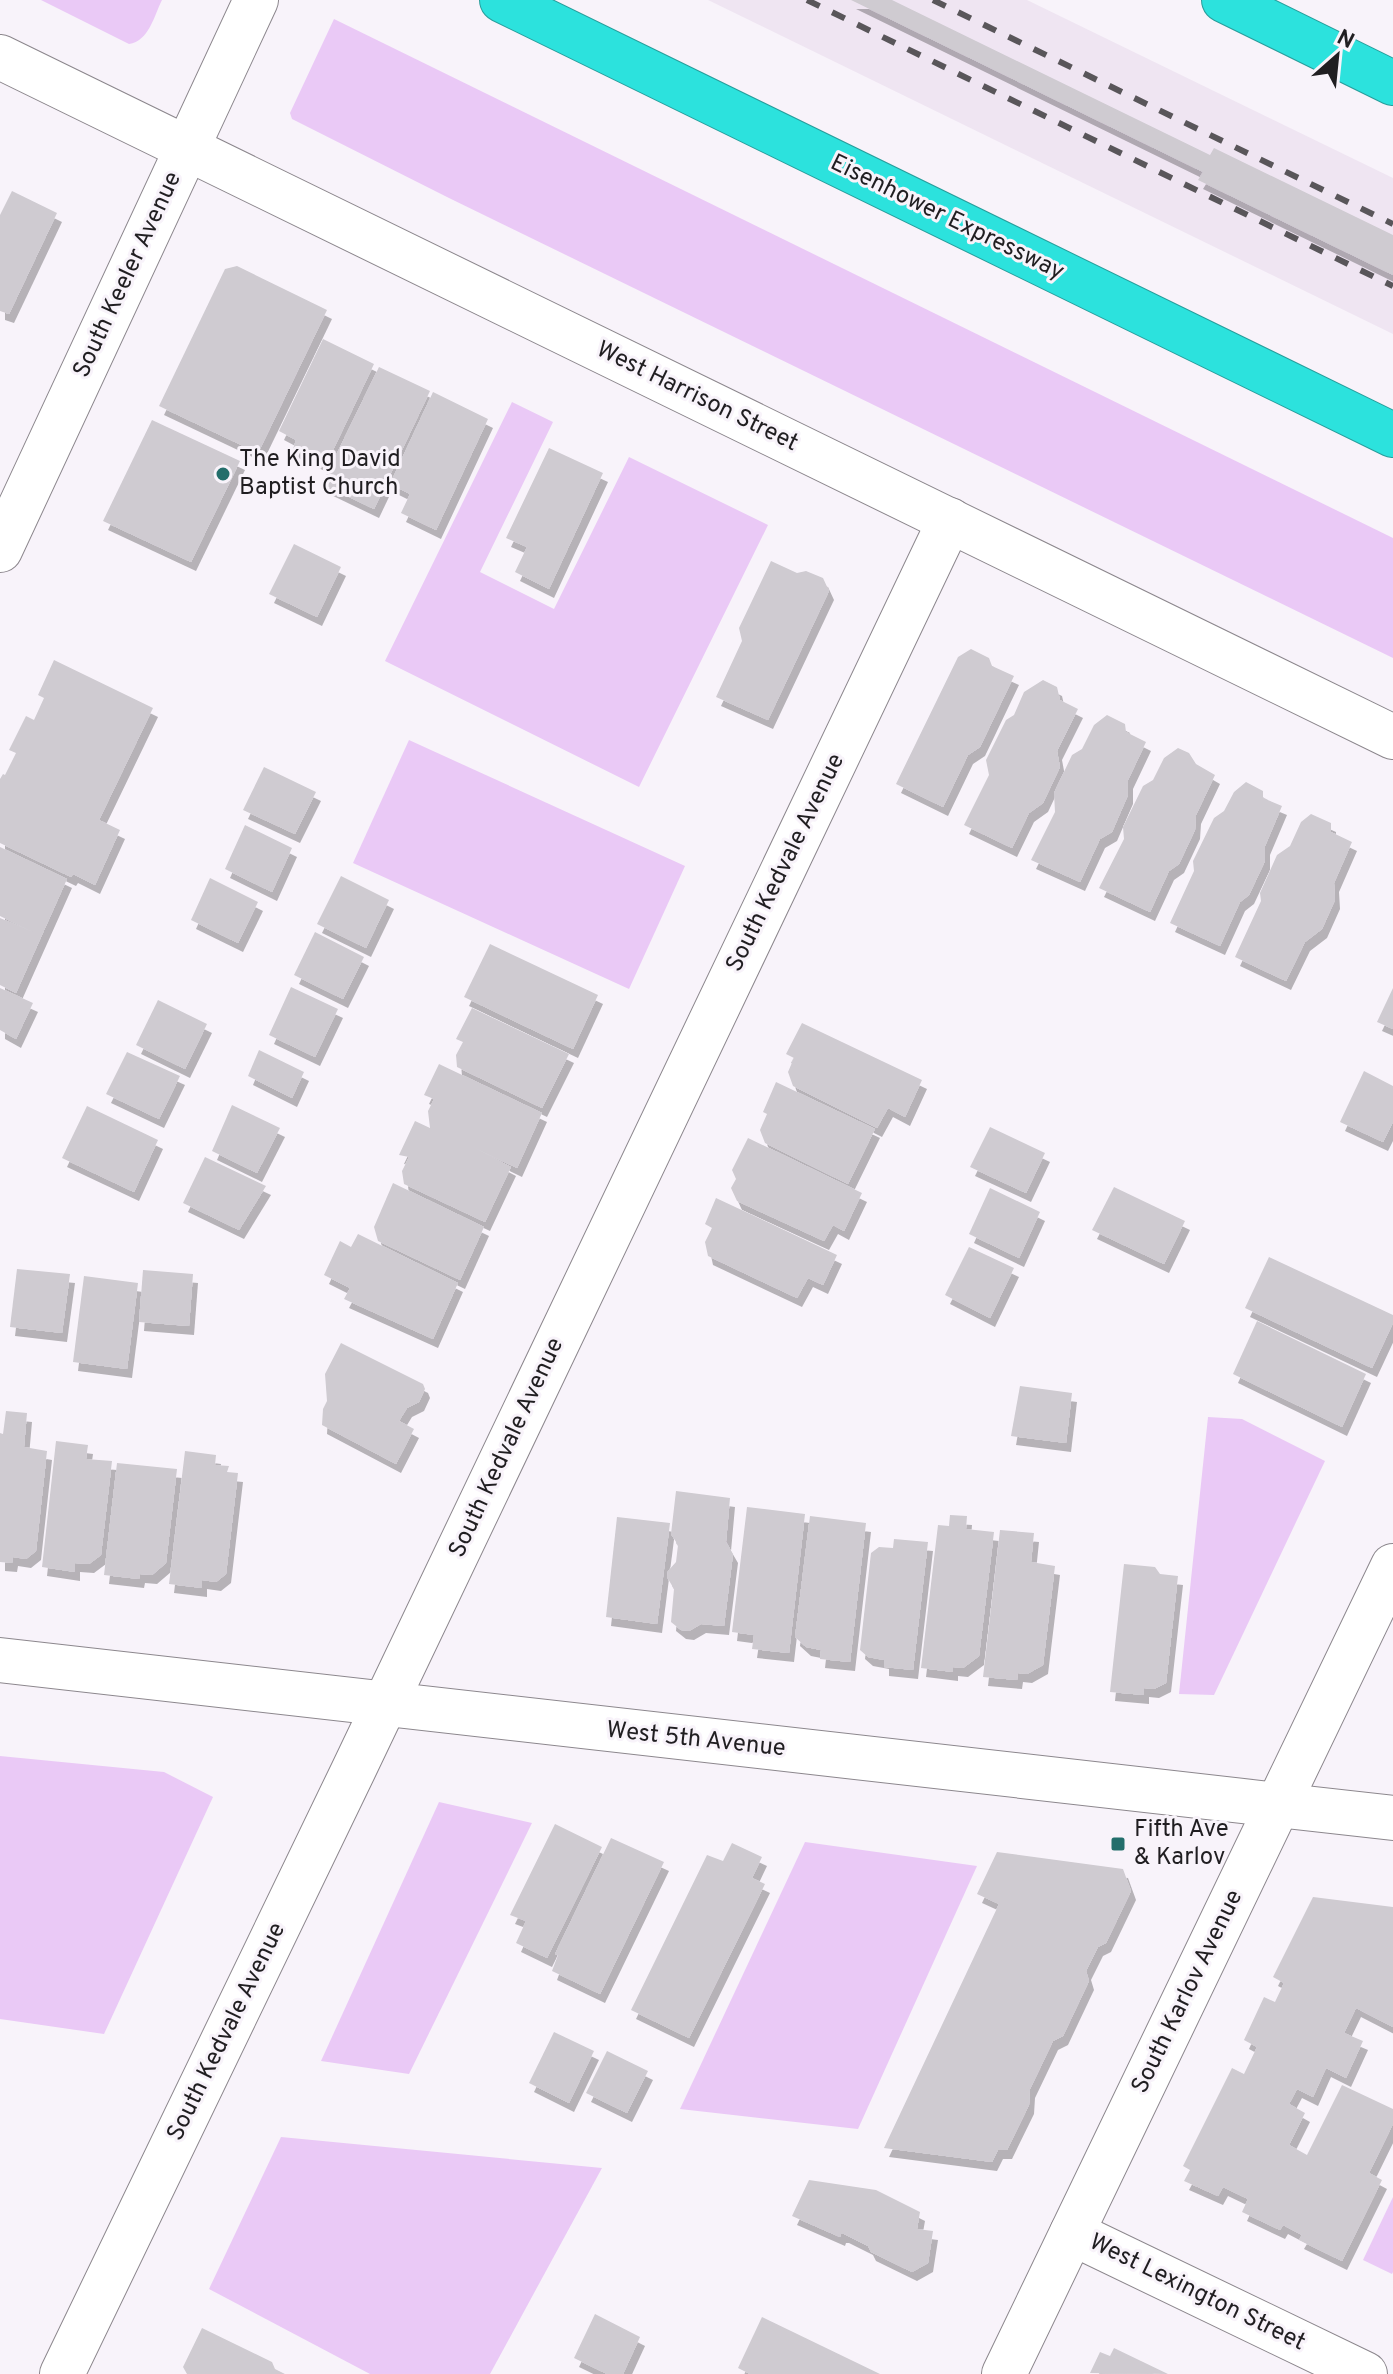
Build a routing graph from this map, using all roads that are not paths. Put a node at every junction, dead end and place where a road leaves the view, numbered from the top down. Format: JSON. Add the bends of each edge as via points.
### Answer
{"nodes":[{"id":1,"x":256,"y":0,"type":"edge"},
{"id":2,"x":502,"y":0,"type":"edge"},
{"id":3,"x":1224,"y":0,"type":"edge"},
{"id":4,"x":0,"y":57,"type":"edge"},
{"id":5,"x":1393,"y":83,"type":"edge"},
{"id":6,"x":186,"y":148,"type":"junction"},
{"id":7,"x":1393,"y":435,"type":"edge"},
{"id":8,"x":950,"y":520,"type":"junction"},
{"id":9,"x":0,"y":550,"type":"edge"},
{"id":10,"x":1393,"y":737,"type":"edge"},
{"id":11,"x":1393,"y":1566,"type":"edge"},
{"id":12,"x":0,"y":1660,"type":"edge"},
{"id":13,"x":384,"y":1705,"type":"junction"},
{"id":14,"x":1278,"y":1805,"type":"junction"},
{"id":15,"x":1393,"y":1818,"type":"edge"},
{"id":16,"x":1072,"y":2233,"type":"junction"},
{"id":17,"x":62,"y":2374,"type":"edge"},
{"id":18,"x":1004,"y":2374,"type":"edge"},
{"id":19,"x":1365,"y":2374,"type":"edge"}],
"edges":[{"from":1,"to":6,"type":"street","name":"South Keeler Avenue"},
{"from":2,"to":7,"type":"highway","name":"Eisenhower Expressway"},
{"from":3,"to":5,"type":"highway"},
{"from":4,"to":6,"type":"street","name":"West Harrison Street"},
{"from":6,"to":8,"type":"street","name":"West Harrison Street"},
{"from":6,"to":9,"type":"street","name":"South Keeler Avenue"},
{"from":8,"to":10,"type":"street","name":"West Harrison Street"},
{"from":8,"to":13,"type":"street","name":"South Kedvale Avenue"},
{"from":11,"to":14,"type":"street","name":"South Karlov Avenue"},
{"from":12,"to":13,"type":"street","name":"West 5th Avenue"},
{"from":13,"to":14,"type":"street","name":"West 5th Avenue"},
{"from":13,"to":17,"type":"street","name":"South Kedvale Avenue"},
{"from":14,"to":15,"type":"street","name":"West 5th Avenue"},
{"from":14,"to":16,"type":"street","name":"South Karlov Avenue"},
{"from":16,"to":18,"type":"street","name":"South Karlov Avenue"},
{"from":16,"to":19,"type":"street","name":"West Lexington Street"}]}
